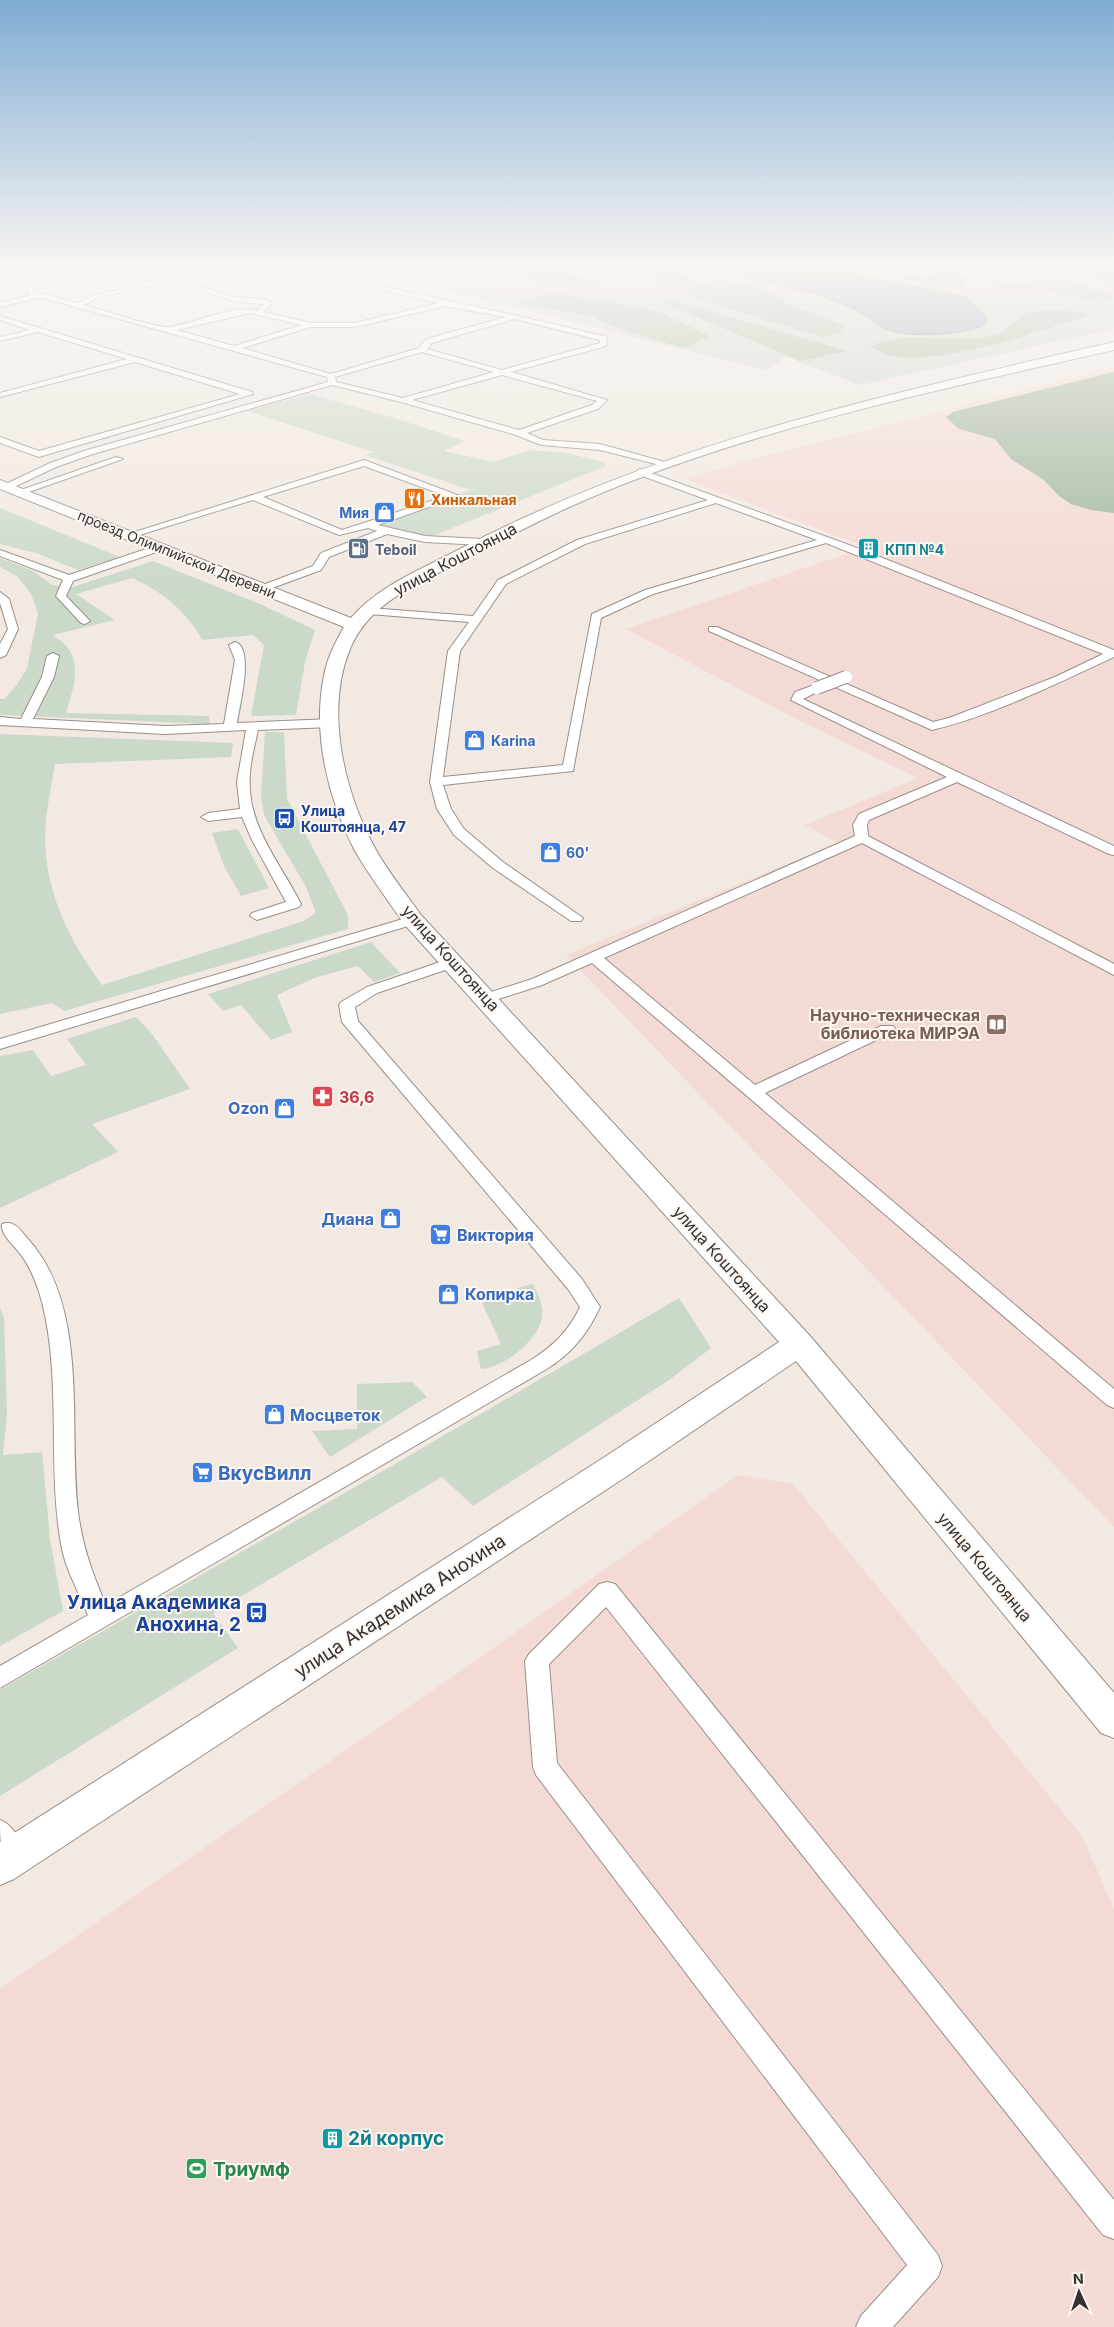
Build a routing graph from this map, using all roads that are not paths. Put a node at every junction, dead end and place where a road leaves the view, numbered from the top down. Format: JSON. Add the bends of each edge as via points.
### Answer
{"nodes":[{"id":1,"x":82,"y":374,"type":"edge"},
{"id":2,"x":183,"y":374,"type":"edge"},
{"id":3,"x":315,"y":374,"type":"edge"},
{"id":4,"x":349,"y":374,"type":"edge"},
{"id":5,"x":496,"y":374,"type":"edge"},
{"id":6,"x":508,"y":374,"type":"edge"},
{"id":7,"x":998,"y":374,"type":"edge"},
{"id":8,"x":332,"y":379,"type":"junction"},
{"id":9,"x":0,"y":396,"type":"edge"},
{"id":10,"x":403,"y":400,"type":"junction"},
{"id":11,"x":519,"y":433,"type":"junction"},
{"id":12,"x":0,"y":440,"type":"edge"},
{"id":13,"x":119,"y":460,"type":"dead end"},
{"id":14,"x":664,"y":463,"type":"junction"},
{"id":15,"x":640,"y":472,"type":"junction"},
{"id":16,"x":9,"y":487,"type":"edge"},
{"id":17,"x":254,"y":497,"type":"junction"},
{"id":18,"x":718,"y":500,"type":"junction"},
{"id":19,"x":368,"y":525,"type":"junction"},
{"id":20,"x":386,"y":531,"type":"junction"},
{"id":21,"x":130,"y":535,"type":"junction"},
{"id":22,"x":827,"y":540,"type":"junction"},
{"id":23,"x":482,"y":542,"type":"junction"},
{"id":24,"x":161,"y":547,"type":"junction"},
{"id":25,"x":0,"y":553,"type":"edge"},
{"id":26,"x":69,"y":579,"type":"junction"},
{"id":27,"x":264,"y":588,"type":"junction"},
{"id":28,"x":0,"y":595,"type":"edge"},
{"id":29,"x":368,"y":611,"type":"junction"},
{"id":30,"x":476,"y":619,"type":"junction"},
{"id":31,"x":85,"y":621,"type":"dead end"},
{"id":32,"x":354,"y":625,"type":"junction"},
{"id":33,"x":713,"y":629,"type":"dead end"},
{"id":34,"x":235,"y":645,"type":"dead end"},
{"id":35,"x":1114,"y":654,"type":"edge"},
{"id":36,"x":0,"y":655,"type":"edge"},
{"id":37,"x":53,"y":656,"type":"dead end"},
{"id":38,"x":846,"y":676,"type":"dead end"},
{"id":39,"x":0,"y":722,"type":"edge"},
{"id":40,"x":25,"y":723,"type":"junction"},
{"id":41,"x":330,"y":723,"type":"junction"},
{"id":42,"x":253,"y":726,"type":"junction"},
{"id":43,"x":230,"y":727,"type":"junction"},
{"id":44,"x":957,"y":777,"type":"junction"},
{"id":45,"x":436,"y":782,"type":"junction"},
{"id":46,"x":248,"y":812,"type":"junction"},
{"id":47,"x":208,"y":817,"type":"dead end"},
{"id":48,"x":862,"y":838,"type":"junction"},
{"id":49,"x":1114,"y":851,"type":"edge"},
{"id":50,"x":257,"y":916,"type":"dead end"},
{"id":51,"x":576,"y":918,"type":"dead end"},
{"id":52,"x":413,"y":920,"type":"junction"},
{"id":53,"x":594,"y":957,"type":"junction"},
{"id":54,"x":452,"y":963,"type":"junction"},
{"id":55,"x":1114,"y":970,"type":"edge"},
{"id":56,"x":487,"y":998,"type":"junction"},
{"id":57,"x":887,"y":1029,"type":"dead end"},
{"id":58,"x":0,"y":1044,"type":"edge"},
{"id":59,"x":754,"y":1092,"type":"junction"},
{"id":60,"x":8,"y":1228,"type":"dead end"},
{"id":61,"x":799,"y":1344,"type":"junction"},
{"id":62,"x":1114,"y":1400,"type":"edge"},
{"id":63,"x":101,"y":1619,"type":"junction"},
{"id":64,"x":0,"y":1678,"type":"edge"},
{"id":65,"x":1114,"y":1721,"type":"edge"},
{"id":66,"x":5,"y":1851,"type":"edge"},
{"id":67,"x":1114,"y":2224,"type":"edge"},
{"id":68,"x":872,"y":2327,"type":"edge"}],
"edges":[{"from":1,"to":9,"type":"lane"},
{"from":2,"to":12,"type":"lane","via":[[249,394],[40,454]]},
{"from":3,"to":8,"type":"lane"},
{"from":4,"to":8,"type":"lane"},
{"from":5,"to":10,"type":"lane"},
{"from":6,"to":11,"type":"lane","via":[[603,400],[595,407]]},
{"from":7,"to":14,"type":"street","name":"улица Коштоянца","via":[[803,420]]},
{"from":8,"to":10,"type":"lane"},
{"from":8,"to":16,"type":"lane","via":[[90,452],[53,465]]},
{"from":10,"to":11,"type":"lane"},
{"from":11,"to":14,"type":"lane","via":[[549,443],[600,447]]},
{"from":13,"to":16,"type":"lane"},
{"from":14,"to":15,"type":"street","name":"улица Коштоянца"},
{"from":15,"to":18,"type":"lane"},
{"from":15,"to":23,"type":"street","name":"улица Коштоянца"},
{"from":16,"to":21,"type":"street","name":"проезд Олимпийской Деревни"},
{"from":17,"to":19,"type":"lane","via":[[342,533]]},
{"from":17,"to":19,"type":"lane","via":[[364,464],[455,496]]},
{"from":17,"to":21,"type":"lane"},
{"from":18,"to":22,"type":"lane"},
{"from":18,"to":30,"type":"lane","via":[[581,542],[502,582]]},
{"from":19,"to":20,"type":"lane"},
{"from":20,"to":23,"type":"lane","via":[[425,539]]},
{"from":20,"to":27,"type":"lane","via":[[324,555],[317,568]]},
{"from":21,"to":24,"type":"street","name":"проезд Олимпийской Деревни"},
{"from":22,"to":35,"type":"lane"},
{"from":22,"to":45,"type":"lane","via":[[649,592],[596,616],[569,768]]},
{"from":23,"to":29,"type":"street","name":"улица Коштоянца","via":[[379,600]]},
{"from":24,"to":26,"type":"lane"},
{"from":24,"to":27,"type":"street","name":"проезд Олимпийской Деревни"},
{"from":25,"to":26,"type":"lane"},
{"from":26,"to":31,"type":"lane","via":[[61,596]]},
{"from":27,"to":32,"type":"street","name":"проезд Олимпийской Деревни"},
{"from":28,"to":36,"type":"lane","via":[[13,629]]},
{"from":29,"to":30,"type":"lane"},
{"from":29,"to":32,"type":"street","name":"улица Коштоянца"},
{"from":30,"to":45,"type":"lane","via":[[454,650]]},
{"from":32,"to":41,"type":"street","name":"улица Коштоянца","via":[[339,656],[332,682]]},
{"from":33,"to":35,"type":"lane","via":[[932,726],[971,714]]},
{"from":34,"to":43,"type":"lane","via":[[241,660]]},
{"from":37,"to":40,"type":"lane","via":[[48,677]]},
{"from":38,"to":44,"type":"lane","bridge":true,"via":[[799,695],[797,700]]},
{"from":39,"to":40,"type":"lane"},
{"from":40,"to":43,"type":"lane","via":[[165,730]]},
{"from":41,"to":42,"type":"lane"},
{"from":41,"to":52,"type":"street","name":"улица Коштоянца","via":[[339,780],[361,841]]},
{"from":42,"to":43,"type":"lane"},
{"from":42,"to":46,"type":"lane","via":[[244,789]]},
{"from":44,"to":48,"type":"lane","via":[[864,817],[860,825]]},
{"from":44,"to":49,"type":"lane"},
{"from":45,"to":51,"type":"lane","via":[[444,809],[459,832],[498,865]]},
{"from":46,"to":47,"type":"lane"},
{"from":46,"to":50,"type":"lane","via":[[252,828],[294,904]]},
{"from":48,"to":53,"type":"lane"},
{"from":48,"to":55,"type":"lane"},
{"from":52,"to":54,"type":"street","name":"улица Коштоянца"},
{"from":52,"to":58,"type":"lane"},
{"from":53,"to":56,"type":"lane","via":[[537,982]]},
{"from":53,"to":59,"type":"lane"},
{"from":54,"to":56,"type":"street","name":"улица Коштоянца"},
{"from":54,"to":63,"type":"lane","via":[[372,990],[347,1004],[350,1022],[575,1284],[590,1307],[579,1331],[538,1365]]},
{"from":56,"to":61,"type":"street","name":"улица Коштоянца"},
{"from":57,"to":59,"type":"lane"},
{"from":59,"to":62,"type":"lane"},
{"from":60,"to":63,"type":"lane","via":[[38,1266],[53,1308],[63,1363],[66,1491],[72,1546]]},
{"from":61,"to":65,"type":"street","name":"улица Коштоянца"},
{"from":61,"to":66,"type":"street","name":"улица Академика Анохина","via":[[620,1464]]},
{"from":63,"to":64,"type":"lane"},
{"from":67,"to":68,"type":"lane","via":[[607,1590],[537,1661],[545,1767],[927,2266]]}]}
